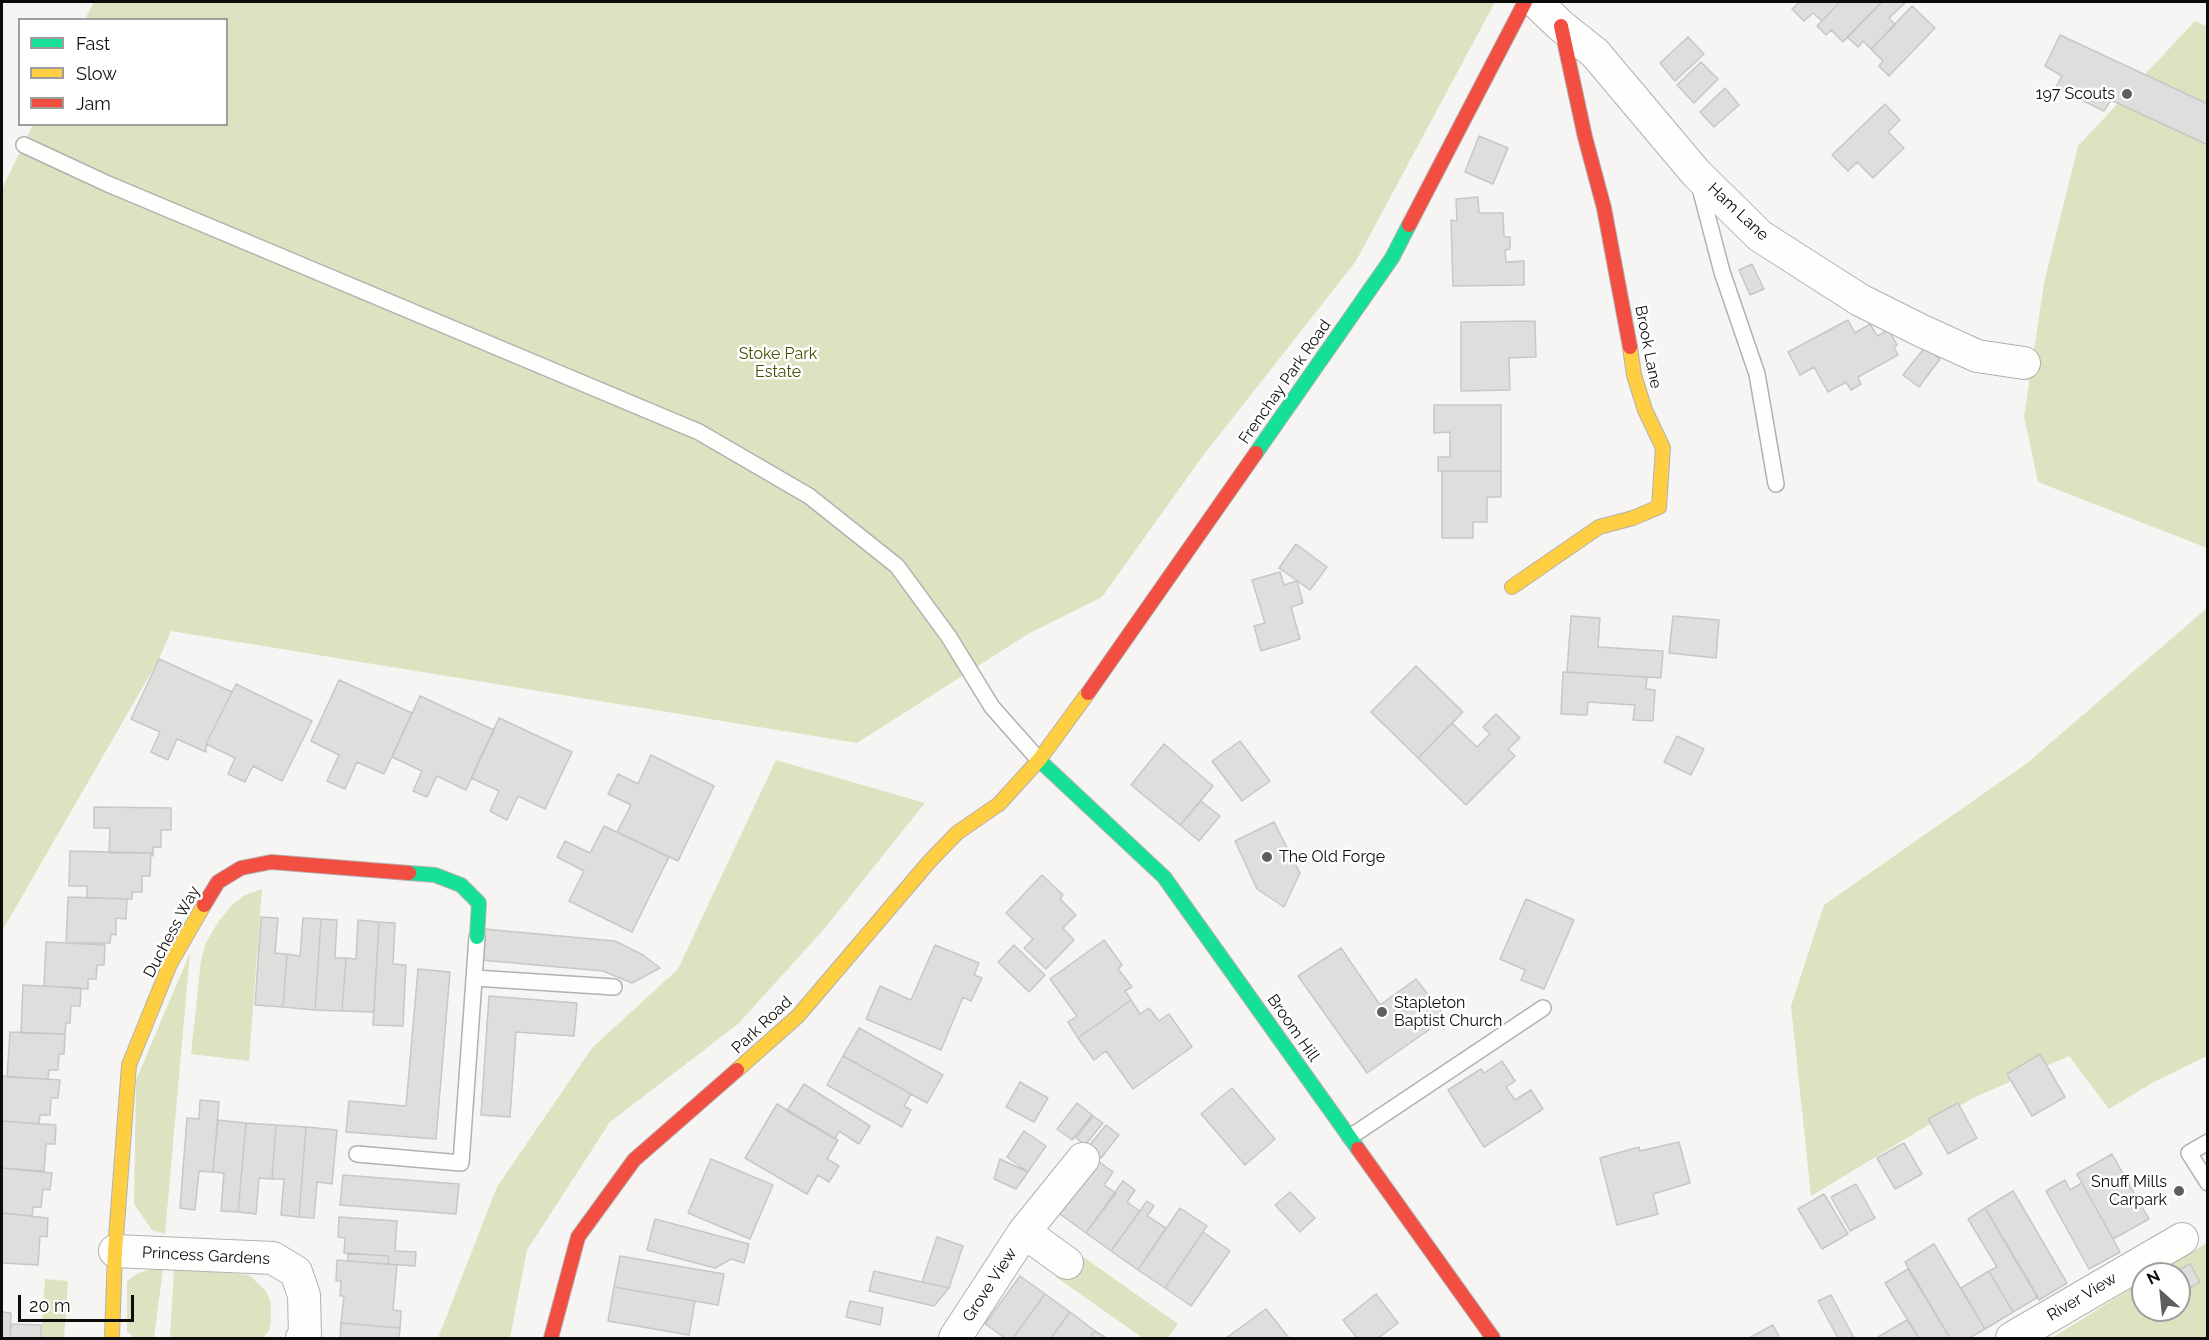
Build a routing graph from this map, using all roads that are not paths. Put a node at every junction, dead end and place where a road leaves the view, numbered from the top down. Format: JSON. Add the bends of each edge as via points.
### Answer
{"nodes":[{"id":1,"x":1525,"y":2,"type":"edge"},
{"id":2,"x":1536,"y":2,"type":"edge"},
{"id":3,"x":1560,"y":26,"type":"junction"},
{"id":4,"x":24,"y":145,"type":"dead end"},
{"id":5,"x":1696,"y":173,"type":"junction"},
{"id":6,"x":2024,"y":363,"type":"dead end"},
{"id":7,"x":1776,"y":484,"type":"dead end"},
{"id":8,"x":1512,"y":587,"type":"dead end"},
{"id":9,"x":1039,"y":760,"type":"junction"},
{"id":10,"x":477,"y":937,"type":"joint"},
{"id":11,"x":474,"y":978,"type":"junction"},
{"id":12,"x":614,"y":987,"type":"dead end"},
{"id":13,"x":1543,"y":1008,"type":"dead end"},
{"id":14,"x":1350,"y":1137,"type":"junction"},
{"id":15,"x":2208,"y":1142,"type":"edge"},
{"id":16,"x":357,"y":1154,"type":"dead end"},
{"id":17,"x":1083,"y":1159,"type":"dead end"},
{"id":18,"x":2208,"y":1183,"type":"edge"},
{"id":19,"x":1024,"y":1232,"type":"junction"},
{"id":20,"x":2182,"y":1239,"type":"dead end"},
{"id":21,"x":115,"y":1251,"type":"junction"},
{"id":22,"x":1067,"y":1263,"type":"dead end"},
{"id":23,"x":112,"y":1338,"type":"edge"},
{"id":24,"x":302,"y":1338,"type":"edge"},
{"id":25,"x":551,"y":1338,"type":"edge"},
{"id":26,"x":955,"y":1338,"type":"edge"},
{"id":27,"x":1493,"y":1338,"type":"edge"},
{"id":28,"x":2012,"y":1338,"type":"edge"}],
"edges":[{"from":1,"to":9,"type":"street","name":"Frenchay Park Road","via":[[1392,258]]},
{"from":2,"to":3,"type":"street","name":"Ham Lane"},
{"from":3,"to":5,"type":"street","name":"Ham Lane","via":[[1594,53]]},
{"from":3,"to":8,"type":"street","name":"Brook Lane","via":[[1604,208],[1634,375],[1663,448],[1659,507],[1599,527]]},
{"from":4,"to":9,"type":"lane","via":[[108,184],[699,432],[809,496],[897,566],[992,707]]},
{"from":5,"to":6,"type":"street","name":"Ham Lane","via":[[1760,236],[1860,300],[1977,356]]},
{"from":5,"to":7,"type":"lane","via":[[1722,272],[1757,374]]},
{"from":9,"to":14,"type":"street","name":"Broom Hill","via":[[1164,878]]},
{"from":9,"to":25,"type":"street","name":"Park Road","via":[[999,804],[957,833],[929,862],[798,1016],[634,1160],[578,1237]]},
{"from":10,"to":11,"type":"lane"},
{"from":10,"to":21,"type":"street","name":"Duchess Way","via":[[479,903],[461,885],[435,875],[271,862],[241,868],[218,882],[170,964],[129,1065]]},
{"from":11,"to":12,"type":"lane"},
{"from":11,"to":16,"type":"lane","via":[[461,1163]]},
{"from":13,"to":14,"type":"lane"},
{"from":14,"to":27,"type":"street","name":"Broom Hill"},
{"from":15,"to":18,"type":"lane","via":[[2189,1153]]},
{"from":17,"to":19,"type":"street","name":"Grove View"},
{"from":19,"to":22,"type":"street","name":"Grove View"},
{"from":19,"to":26,"type":"street","name":"Grove View"},
{"from":20,"to":28,"type":"street","name":"River View"},
{"from":21,"to":23,"type":"street","name":"Duchess Way"},
{"from":21,"to":24,"type":"street","name":"Princess Gardens","via":[[273,1258],[296,1272],[304,1295]]}]}
